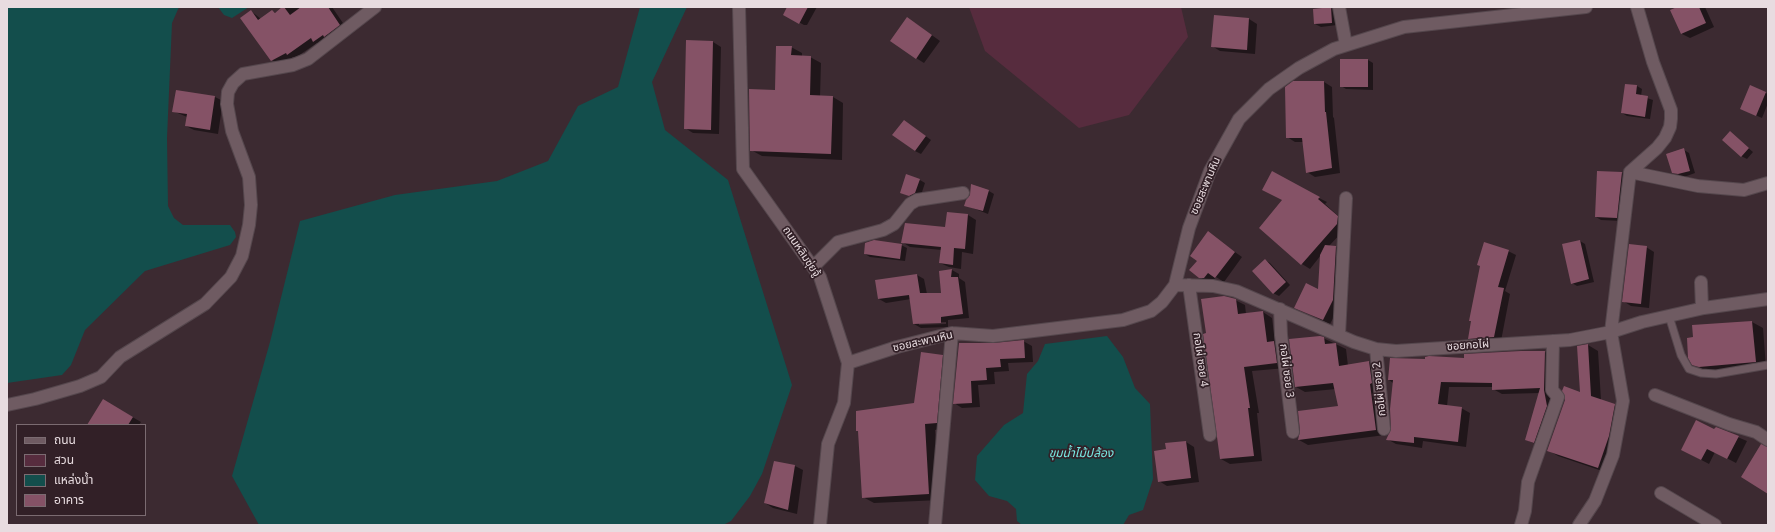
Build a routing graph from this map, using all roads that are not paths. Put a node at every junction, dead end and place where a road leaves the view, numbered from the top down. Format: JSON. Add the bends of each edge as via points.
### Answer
{"nodes":[{"id":1,"x":375,"y":7,"type":"edge"},
{"id":2,"x":739,"y":7,"type":"edge"},
{"id":3,"x":1339,"y":7,"type":"edge"},
{"id":4,"x":1586,"y":7,"type":"edge"},
{"id":5,"x":1636,"y":7,"type":"edge"},
{"id":6,"x":1346,"y":45,"type":"junction"},
{"id":7,"x":1630,"y":172,"type":"junction"},
{"id":8,"x":1768,"y":183,"type":"edge"},
{"id":9,"x":964,"y":193,"type":"dead end"},
{"id":10,"x":1346,"y":198,"type":"dead end"},
{"id":11,"x":813,"y":267,"type":"junction"},
{"id":12,"x":1701,"y":282,"type":"dead end"},
{"id":13,"x":1175,"y":285,"type":"junction"},
{"id":14,"x":1189,"y":285,"type":"junction"},
{"id":15,"x":1768,"y":299,"type":"edge"},
{"id":16,"x":1702,"y":308,"type":"junction"},
{"id":17,"x":1280,"y":309,"type":"junction"},
{"id":18,"x":1669,"y":316,"type":"junction"},
{"id":19,"x":1611,"y":332,"type":"junction"},
{"id":20,"x":952,"y":333,"type":"junction"},
{"id":21,"x":1339,"y":335,"type":"junction"},
{"id":22,"x":1553,"y":341,"type":"junction"},
{"id":23,"x":1376,"y":349,"type":"junction"},
{"id":24,"x":848,"y":363,"type":"junction"},
{"id":25,"x":1768,"y":365,"type":"edge"},
{"id":26,"x":1655,"y":395,"type":"dead end"},
{"id":27,"x":7,"y":405,"type":"edge"},
{"id":28,"x":1384,"y":429,"type":"dead end"},
{"id":29,"x":1293,"y":432,"type":"dead end"},
{"id":30,"x":1210,"y":435,"type":"dead end"},
{"id":31,"x":1768,"y":440,"type":"edge"},
{"id":32,"x":1661,"y":493,"type":"dead end"},
{"id":33,"x":820,"y":525,"type":"edge"},
{"id":34,"x":935,"y":525,"type":"edge"},
{"id":35,"x":1520,"y":525,"type":"edge"},
{"id":36,"x":1579,"y":525,"type":"edge"},
{"id":37,"x":1715,"y":525,"type":"edge"}],
"edges":[{"from":1,"to":27,"type":"street","via":[[308,59],[293,65],[243,74],[232,83],[226,104],[232,131],[249,177],[251,205],[250,225],[242,256],[231,277],[205,304],[120,357],[100,377],[80,386]]},
{"from":2,"to":11,"type":"street","name":"ถนนหลิมซุ่ยจู้","via":[[743,169]]},
{"from":3,"to":6,"type":"street"},
{"from":4,"to":6,"type":"street","name":"ซอยสะพานหิน","via":[[1404,26]]},
{"from":5,"to":7,"type":"street","via":[[1672,119],[1661,143]]},
{"from":6,"to":13,"type":"street","name":"ซอยสะพานหิน","via":[[1299,68],[1269,89],[1239,119],[1210,171],[1188,228]]},
{"from":7,"to":8,"type":"street","via":[[1698,186],[1744,190]]},
{"from":7,"to":19,"type":"street"},
{"from":9,"to":11,"type":"street","via":[[917,200],[910,204],[894,224],[883,230],[838,242]]},
{"from":10,"to":21,"type":"street"},
{"from":11,"to":24,"type":"street","name":"ถนนหลิมซุ่ยจู้","via":[[820,277]]},
{"from":12,"to":16,"type":"street"},
{"from":13,"to":14,"type":"street","name":"ซอยกอไผ่"},
{"from":13,"to":20,"type":"street","name":"ซอยสะพานหิน","via":[[1151,311],[1123,320],[993,336]]},
{"from":14,"to":17,"type":"street","name":"ซอยกอไผ่","via":[[1213,286],[1236,291]]},
{"from":14,"to":30,"type":"street","name":"กอไผ่ ซอย 4"},
{"from":15,"to":16,"type":"street","name":"ซอยกอไผ่"},
{"from":16,"to":18,"type":"street","name":"ซอยกอไผ่"},
{"from":17,"to":21,"type":"street","name":"ซอยกอไผ่"},
{"from":17,"to":29,"type":"street","name":"กอไผ่ ซอย 3"},
{"from":18,"to":19,"type":"street","name":"ซอยกอไผ่"},
{"from":18,"to":25,"type":"lane","via":[[1681,355],[1689,369],[1716,374]]},
{"from":19,"to":22,"type":"street","name":"ซอยกอไผ่"},
{"from":19,"to":36,"type":"street","via":[[1623,401],[1613,454],[1595,501]]},
{"from":20,"to":24,"type":"street","name":"ซอยสะพานหิน","via":[[897,346]]},
{"from":20,"to":34,"type":"street"},
{"from":21,"to":23,"type":"street","name":"ซอยกอไผ่"},
{"from":22,"to":23,"type":"street","name":"ซอยกอไผ่","via":[[1396,351]]},
{"from":22,"to":35,"type":"street","via":[[1552,390],[1558,397],[1528,482],[1525,511]]},
{"from":23,"to":28,"type":"street","name":"กอไผ่ ซอย 2"},
{"from":24,"to":33,"type":"street","name":"ถนนหลิมซุ่ยจู้","via":[[844,403],[828,444]]},
{"from":26,"to":31,"type":"street","via":[[1756,432]]},
{"from":32,"to":37,"type":"street"}]}
